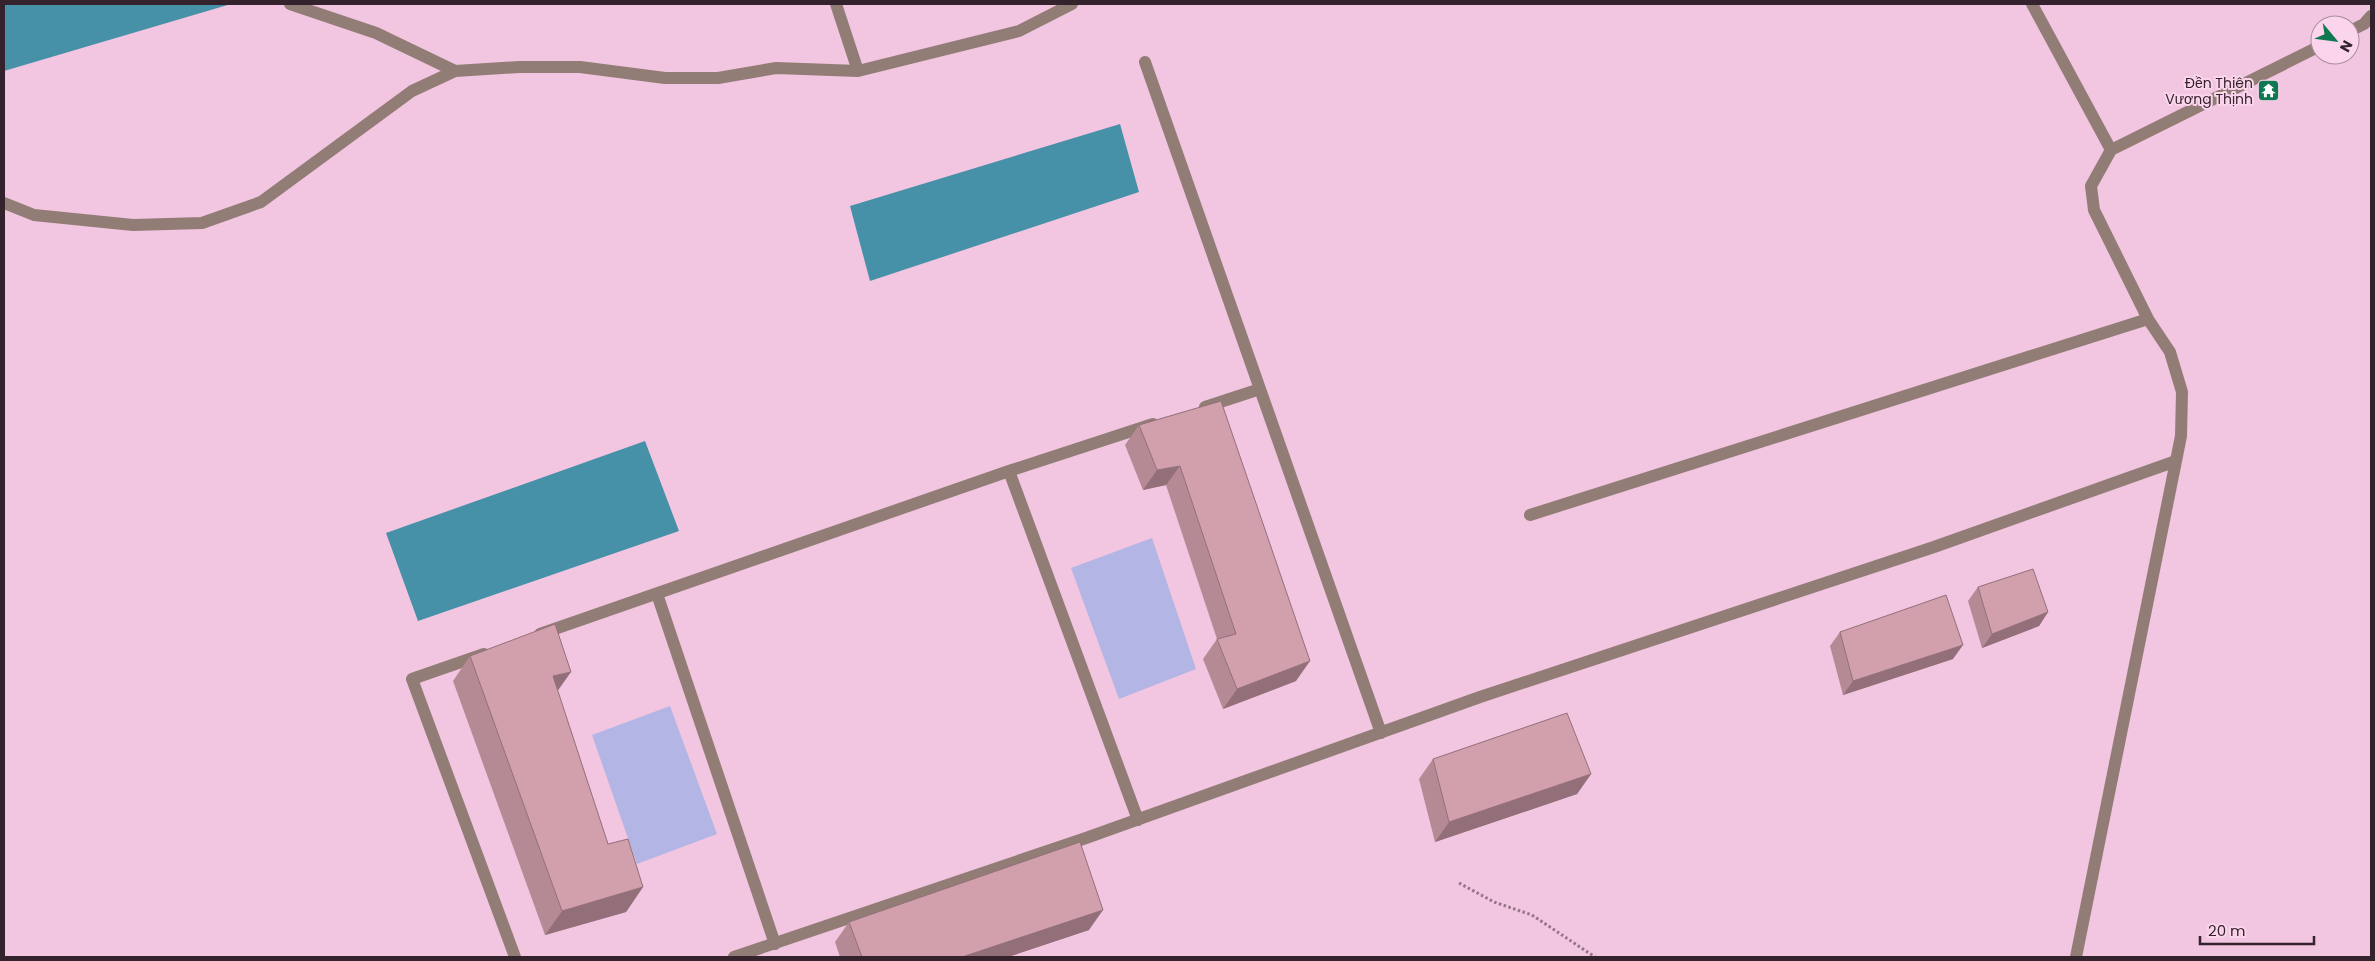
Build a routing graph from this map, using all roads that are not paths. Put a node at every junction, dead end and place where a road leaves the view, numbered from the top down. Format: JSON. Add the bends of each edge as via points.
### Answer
{"nodes":[{"id":1,"x":290,"y":4,"type":"edge"},
{"id":2,"x":836,"y":4,"type":"edge"},
{"id":3,"x":1072,"y":4,"type":"edge"},
{"id":4,"x":2032,"y":4,"type":"edge"},
{"id":5,"x":2371,"y":16,"type":"edge"},
{"id":6,"x":2360,"y":26,"type":"edge"},
{"id":7,"x":2310,"y":51,"type":"edge"},
{"id":8,"x":1145,"y":62,"type":"dead end"},
{"id":9,"x":455,"y":71,"type":"junction"},
{"id":10,"x":858,"y":71,"type":"junction"},
{"id":11,"x":2111,"y":150,"type":"junction"},
{"id":12,"x":4,"y":203,"type":"edge"},
{"id":13,"x":2148,"y":319,"type":"junction"},
{"id":14,"x":1260,"y":389,"type":"junction"},
{"id":15,"x":1195,"y":410,"type":"edge"},
{"id":16,"x":1167,"y":420,"type":"edge"},
{"id":17,"x":2176,"y":461,"type":"junction"},
{"id":18,"x":1008,"y":471,"type":"junction"},
{"id":19,"x":1530,"y":515,"type":"dead end"},
{"id":20,"x":657,"y":594,"type":"junction"},
{"id":21,"x":525,"y":640,"type":"edge"},
{"id":22,"x":497,"y":649,"type":"edge"},
{"id":23,"x":1380,"y":733,"type":"junction"},
{"id":24,"x":1138,"y":820,"type":"junction"},
{"id":25,"x":775,"y":944,"type":"junction"},
{"id":26,"x":515,"y":957,"type":"edge"},
{"id":27,"x":734,"y":957,"type":"edge"},
{"id":28,"x":2076,"y":957,"type":"edge"}],
"edges":[{"from":1,"to":9,"type":"street","via":[[376,33]]},
{"from":2,"to":10,"type":"street"},
{"from":3,"to":10,"type":"street","via":[[1019,31]]},
{"from":4,"to":11,"type":"street"},
{"from":5,"to":6,"type":"street"},
{"from":7,"to":11,"type":"street"},
{"from":8,"to":14,"type":"street"},
{"from":9,"to":10,"type":"street","via":[[580,67],[665,78],[718,78],[776,68]]},
{"from":9,"to":12,"type":"street","via":[[412,91],[261,202],[202,222],[133,225],[34,215]]},
{"from":11,"to":13,"type":"street","via":[[2091,186],[2094,210]]},
{"from":13,"to":17,"type":"street","via":[[2170,352],[2182,392],[2181,436]]},
{"from":13,"to":19,"type":"street"},
{"from":14,"to":15,"type":"street"},
{"from":14,"to":23,"type":"street"},
{"from":16,"to":18,"type":"street"},
{"from":17,"to":23,"type":"street","via":[[1934,547]]},
{"from":17,"to":28,"type":"street"},
{"from":18,"to":20,"type":"street"},
{"from":18,"to":24,"type":"street"},
{"from":20,"to":21,"type":"street"},
{"from":20,"to":25,"type":"street"},
{"from":22,"to":26,"type":"street","via":[[412,679]]},
{"from":23,"to":24,"type":"street"},
{"from":24,"to":25,"type":"street"},
{"from":25,"to":27,"type":"street"}]}
